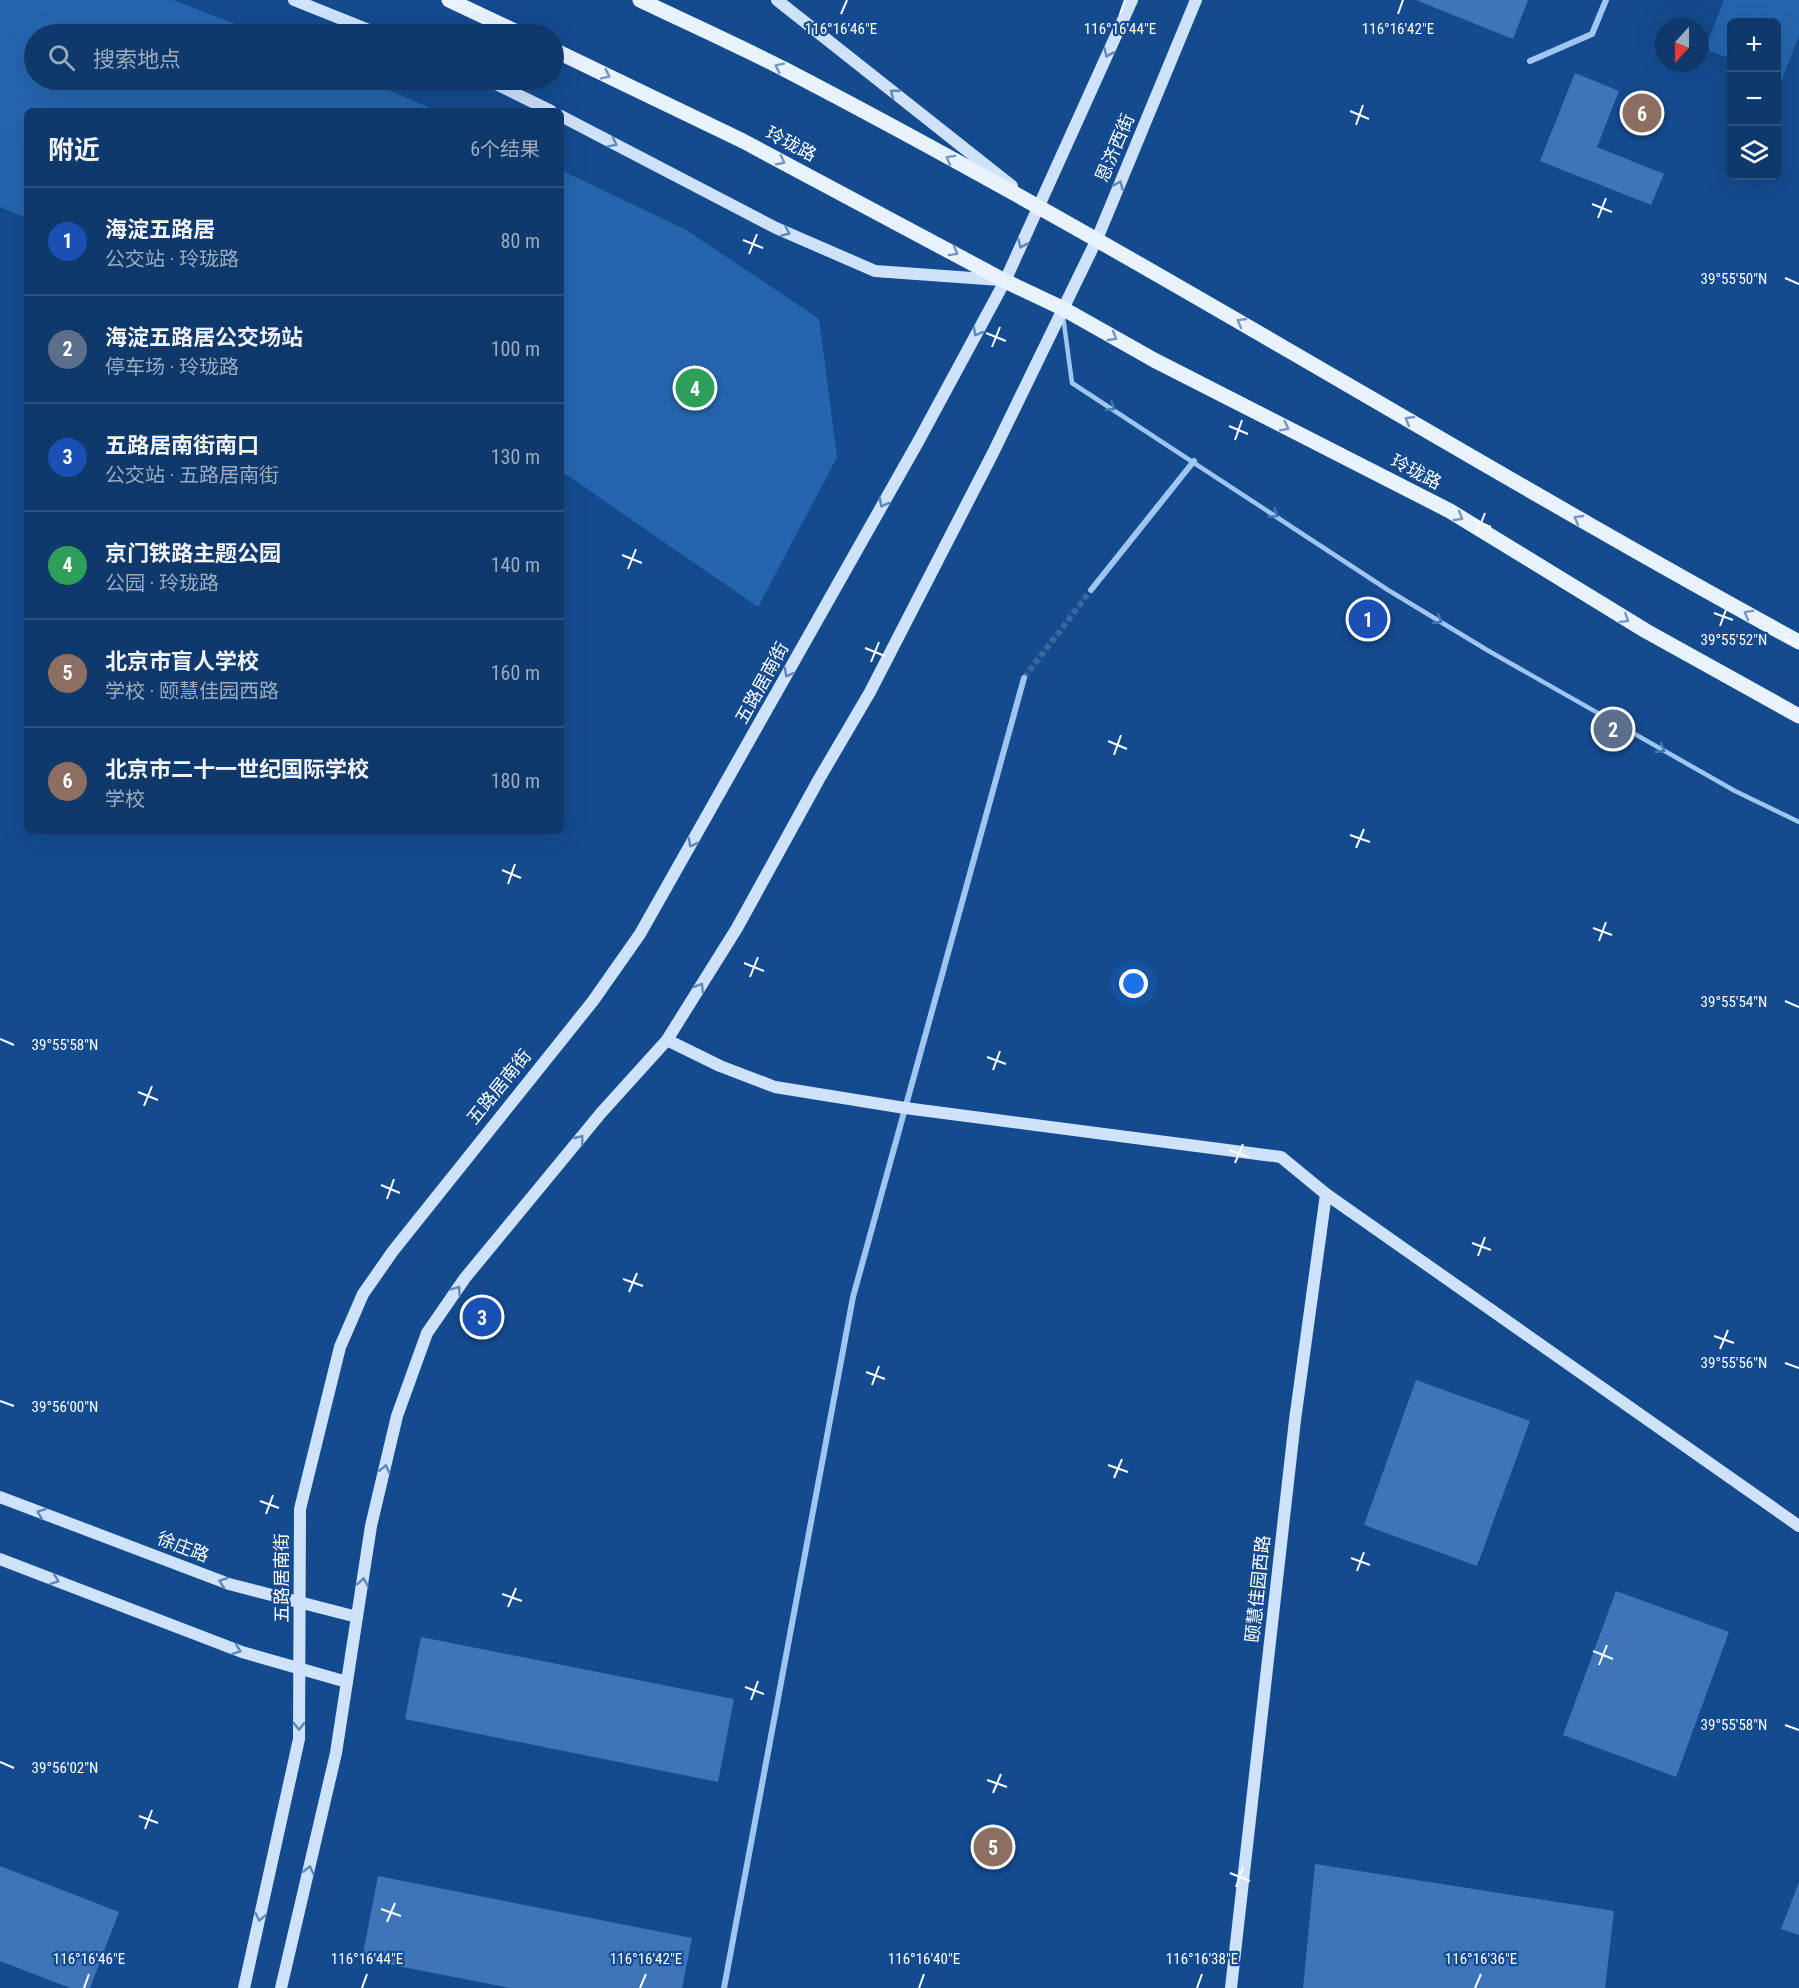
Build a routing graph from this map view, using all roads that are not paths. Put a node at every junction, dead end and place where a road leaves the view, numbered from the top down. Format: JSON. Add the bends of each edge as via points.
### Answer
{"nodes":[{"id":1,"x":294,"y":0,"type":"edge"},
{"id":2,"x":449,"y":0,"type":"edge"},
{"id":3,"x":640,"y":0,"type":"edge"},
{"id":4,"x":777,"y":0,"type":"edge"},
{"id":5,"x":1132,"y":0,"type":"edge"},
{"id":6,"x":1196,"y":0,"type":"edge"},
{"id":7,"x":1606,"y":0,"type":"edge"},
{"id":8,"x":353,"y":24,"type":"edge"},
{"id":9,"x":500,"y":24,"type":"edge"},
{"id":10,"x":564,"y":55,"type":"edge"},
{"id":11,"x":1530,"y":61,"type":"dead end"},
{"id":12,"x":508,"y":90,"type":"edge"},
{"id":13,"x":544,"y":108,"type":"edge"},
{"id":14,"x":564,"y":118,"type":"edge"},
{"id":15,"x":1038,"y":207,"type":"junction"},
{"id":16,"x":1096,"y":239,"type":"junction"},
{"id":17,"x":1005,"y":281,"type":"junction"},
{"id":18,"x":1062,"y":308,"type":"junction"},
{"id":19,"x":1194,"y":461,"type":"junction"},
{"id":20,"x":1091,"y":590,"type":"tunnel mouth"},
{"id":21,"x":1799,"y":642,"type":"edge"},
{"id":22,"x":1024,"y":678,"type":"tunnel mouth"},
{"id":23,"x":1799,"y":716,"type":"edge"},
{"id":24,"x":1799,"y":822,"type":"edge"},
{"id":25,"x":667,"y":1040,"type":"junction"},
{"id":26,"x":905,"y":1108,"type":"junction"},
{"id":27,"x":1326,"y":1194,"type":"junction"},
{"id":28,"x":0,"y":1497,"type":"edge"},
{"id":29,"x":1799,"y":1526,"type":"edge"},
{"id":30,"x":0,"y":1559,"type":"edge"},
{"id":31,"x":300,"y":1602,"type":"junction"},
{"id":32,"x":357,"y":1617,"type":"junction"},
{"id":33,"x":299,"y":1668,"type":"junction"},
{"id":34,"x":347,"y":1682,"type":"junction"},
{"id":35,"x":244,"y":1988,"type":"edge"},
{"id":36,"x":281,"y":1988,"type":"edge"},
{"id":37,"x":724,"y":1988,"type":"edge"},
{"id":38,"x":1231,"y":1988,"type":"edge"}],
"edges":[{"from":1,"to":8,"type":"street"},
{"from":2,"to":9,"type":"main road"},
{"from":15,"to":3,"type":"main road","one_way":true,"via":[[783,69]]},
{"from":15,"to":4,"type":"street","one_way":true},
{"from":5,"to":15,"type":"street","one_way":true},
{"from":16,"to":6,"type":"street","name":"恩济西街","one_way":true},
{"from":7,"to":11,"type":"street","via":[[1592,34]]},
{"from":10,"to":17,"type":"main road","name":"玲珑路","one_way":true,"via":[[743,141]]},
{"from":12,"to":13,"type":"street"},
{"from":14,"to":17,"type":"street","name":"玲珑路","one_way":true,"via":[[776,228],[875,271]]},
{"from":15,"to":16,"type":"main road"},
{"from":15,"to":17,"type":"street","one_way":true},
{"from":16,"to":18,"type":"street","name":"恩济西街"},
{"from":21,"to":16,"type":"main road","one_way":true,"via":[[1652,562]]},
{"from":17,"to":18,"type":"main road","name":"玲珑路"},
{"from":17,"to":31,"type":"street","name":"五路居南街","one_way":true,"via":[[640,934],[593,1001],[472,1149],[363,1294],[340,1347],[300,1509]]},
{"from":18,"to":19,"type":"lane","one_way":true,"via":[[1072,383]]},
{"from":18,"to":23,"type":"main road","name":"玲珑路","one_way":true,"via":[[1154,360],[1450,511],[1646,632]]},
{"from":25,"to":18,"type":"street","one_way":true,"via":[[737,928],[870,692],[993,453]]},
{"from":19,"to":20,"type":"street"},
{"from":19,"to":24,"type":"lane","one_way":true,"via":[[1388,590],[1487,650],[1735,791]]},
{"from":22,"to":26,"type":"street"},
{"from":25,"to":26,"type":"street","via":[[720,1066],[775,1086]]},
{"from":32,"to":25,"type":"street","one_way":true,"via":[[371,1526],[397,1416],[427,1334],[465,1278],[601,1113]]},
{"from":26,"to":27,"type":"street","via":[[1281,1157]]},
{"from":26,"to":37,"type":"street","via":[[853,1297]]},
{"from":27,"to":29,"type":"street"},
{"from":27,"to":38,"type":"street","name":"颐慧佳园西路","via":[[1295,1419]]},
{"from":31,"to":28,"type":"street","name":"徐庄路","one_way":true,"via":[[229,1584]]},
{"from":30,"to":33,"type":"street","one_way":true,"via":[[242,1652]]},
{"from":31,"to":32,"type":"street","name":"徐庄路"},
{"from":31,"to":33,"type":"street","name":"五路居南街"},
{"from":32,"to":34,"type":"street"},
{"from":33,"to":34,"type":"street"},
{"from":33,"to":35,"type":"street","name":"五路居南街","one_way":true,"via":[[299,1739]]},
{"from":36,"to":34,"type":"street","one_way":true,"via":[[336,1753]]}]}
